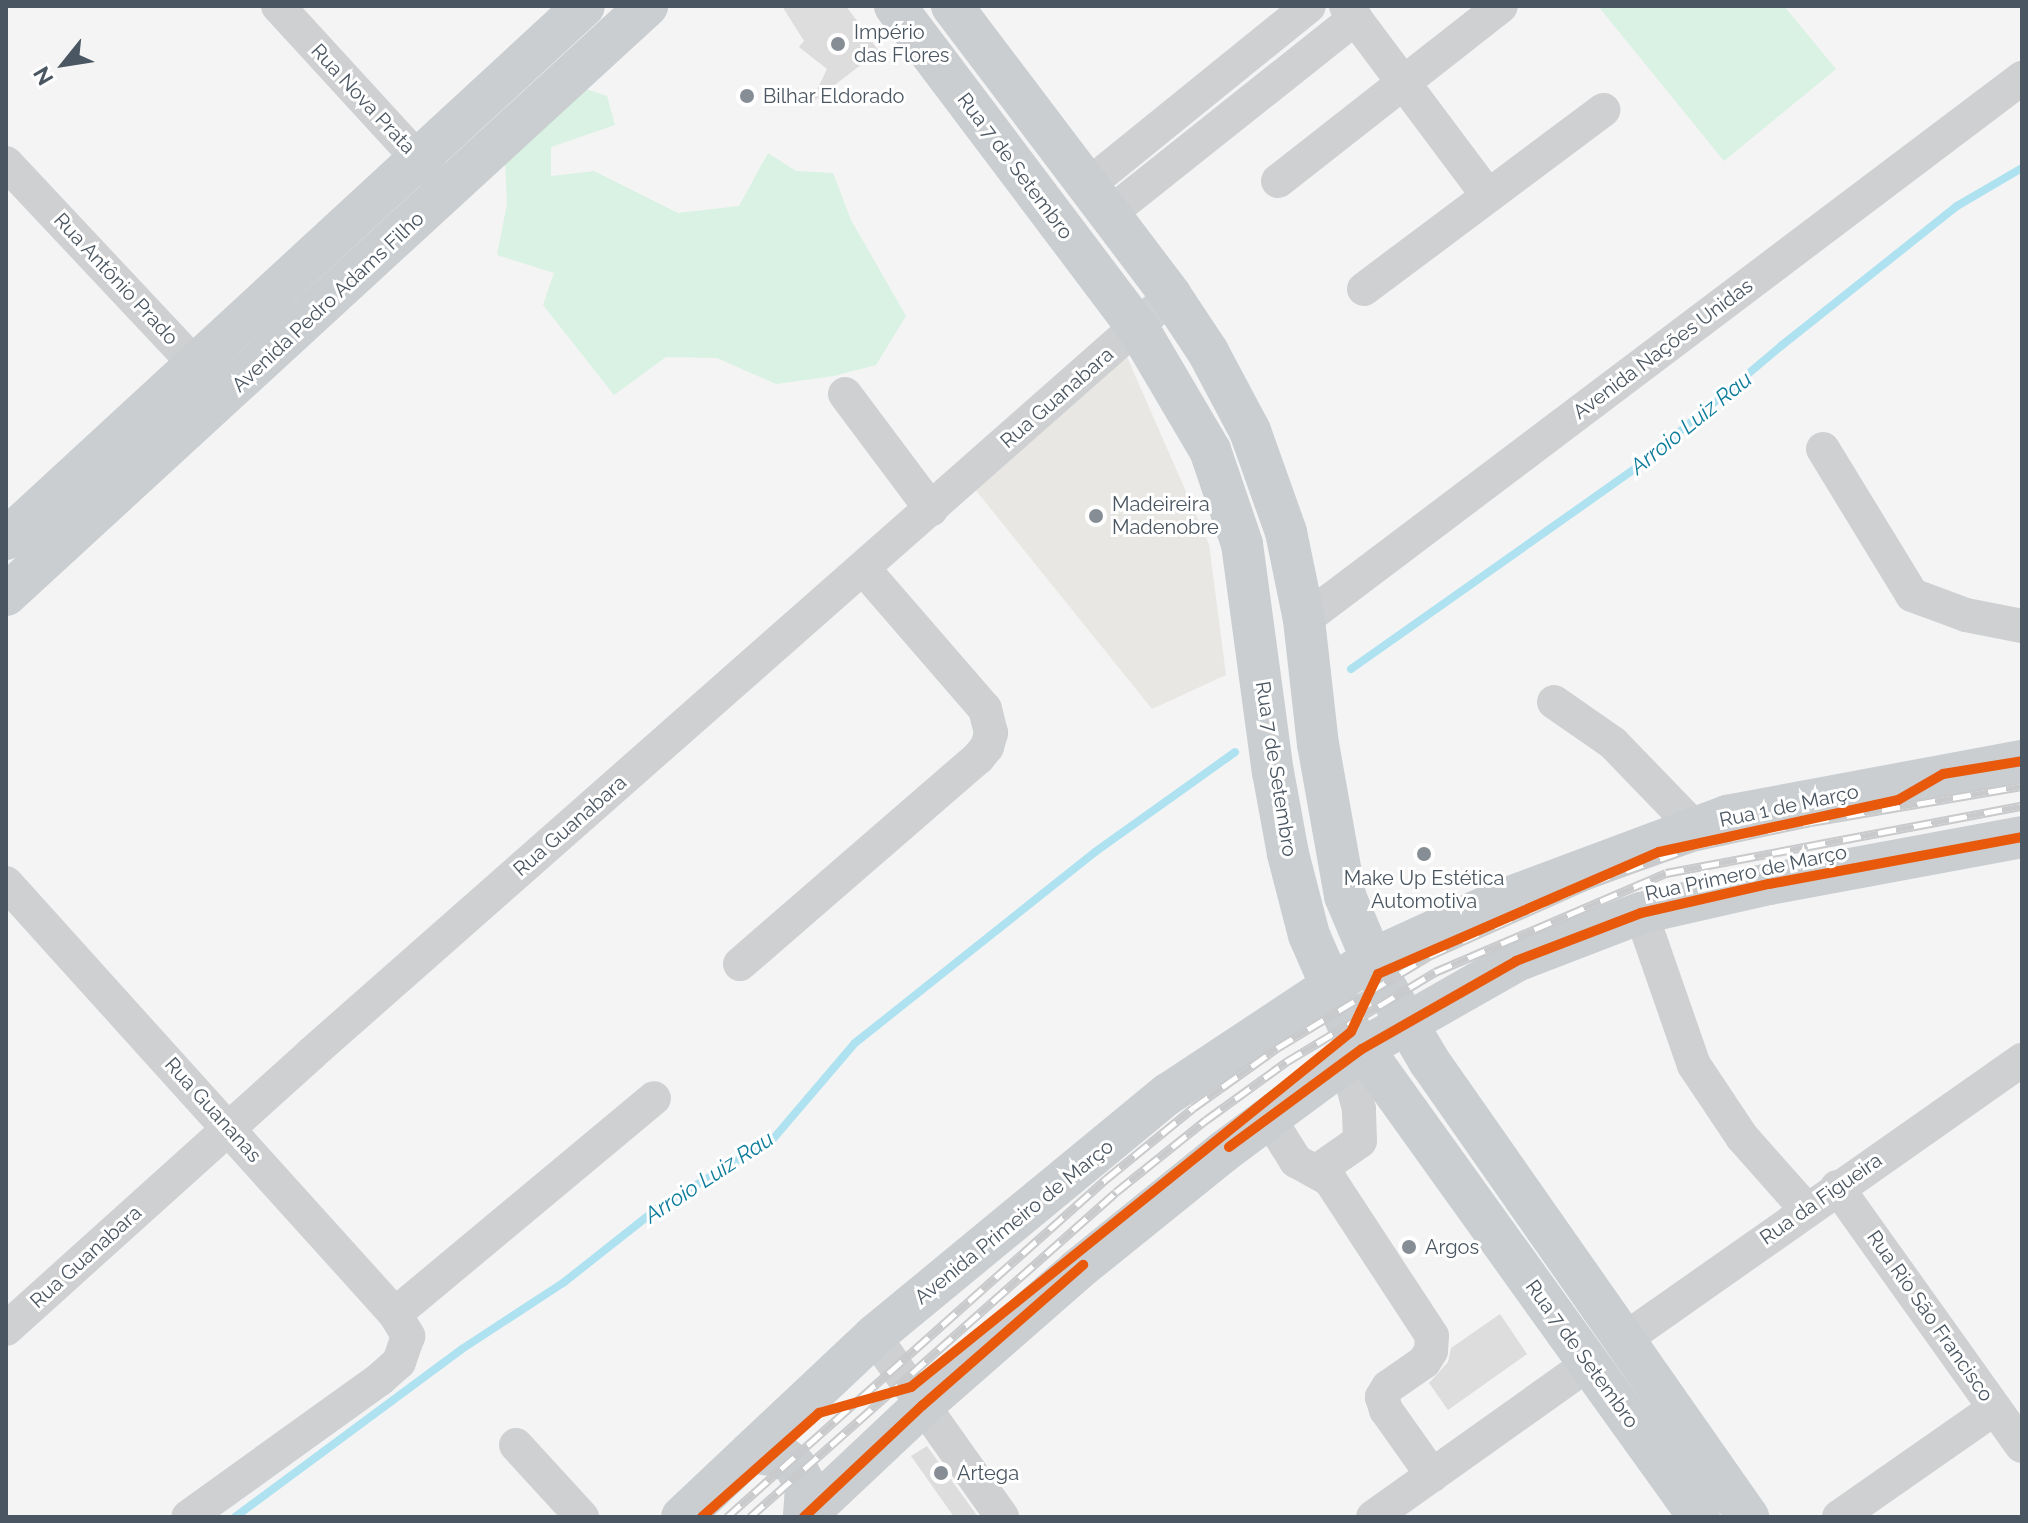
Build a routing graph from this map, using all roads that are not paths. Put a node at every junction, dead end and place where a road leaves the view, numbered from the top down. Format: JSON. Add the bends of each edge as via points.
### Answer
{"nodes":[{"id":1,"x":278,"y":6,"type":"edge"},
{"id":2,"x":584,"y":6,"type":"edge"},
{"id":3,"x":647,"y":6,"type":"edge"},
{"id":4,"x":895,"y":6,"type":"edge"},
{"id":5,"x":952,"y":6,"type":"edge"},
{"id":6,"x":1309,"y":6,"type":"edge"},
{"id":7,"x":1501,"y":6,"type":"edge"},
{"id":8,"x":1350,"y":12,"type":"edge"},
{"id":9,"x":2022,"y":78,"type":"edge"},
{"id":10,"x":1403,"y":82,"type":"junction"},
{"id":11,"x":1186,"y":104,"type":"junction"},
{"id":12,"x":1603,"y":110,"type":"dead end"},
{"id":13,"x":1209,"y":135,"type":"junction"},
{"id":14,"x":419,"y":159,"type":"junction"},
{"id":15,"x":6,"y":163,"type":"edge"},
{"id":16,"x":1278,"y":181,"type":"dead end"},
{"id":17,"x":447,"y":191,"type":"junction"},
{"id":18,"x":1488,"y":196,"type":"junction"},
{"id":19,"x":1098,"y":200,"type":"junction"},
{"id":20,"x":1364,"y":289,"type":"dead end"},
{"id":21,"x":1171,"y":296,"type":"junction"},
{"id":22,"x":1138,"y":328,"type":"junction"},
{"id":23,"x":197,"y":365,"type":"junction"},
{"id":24,"x":845,"y":394,"type":"dead end"},
{"id":25,"x":226,"y":396,"type":"junction"},
{"id":26,"x":1823,"y":449,"type":"dead end"},
{"id":27,"x":931,"y":509,"type":"junction"},
{"id":28,"x":6,"y":539,"type":"edge"},
{"id":29,"x":863,"y":568,"type":"junction"},
{"id":30,"x":6,"y":595,"type":"edge"},
{"id":31,"x":1304,"y":620,"type":"junction"},
{"id":32,"x":2022,"y":626,"type":"edge"},
{"id":33,"x":1554,"y":702,"type":"dead end"},
{"id":34,"x":2022,"y":761,"type":"edge"},
{"id":35,"x":1695,"y":828,"type":"junction"},
{"id":36,"x":2022,"y":837,"type":"edge"},
{"id":37,"x":6,"y":883,"type":"edge"},
{"id":38,"x":1641,"y":913,"type":"junction"},
{"id":39,"x":1372,"y":959,"type":"junction"},
{"id":40,"x":740,"y":964,"type":"dead end"},
{"id":41,"x":1330,"y":987,"type":"junction"},
{"id":42,"x":1404,"y":1023,"type":"junction"},
{"id":43,"x":1354,"y":1055,"type":"junction"},
{"id":44,"x":2022,"y":1060,"type":"edge"},
{"id":45,"x":654,"y":1098,"type":"dead end"},
{"id":46,"x":1269,"y":1118,"type":"junction"},
{"id":47,"x":230,"y":1128,"type":"junction"},
{"id":48,"x":1317,"y":1171,"type":"junction"},
{"id":49,"x":1837,"y":1187,"type":"junction"},
{"id":50,"x":1806,"y":1209,"type":"junction"},
{"id":51,"x":6,"y":1329,"type":"edge"},
{"id":52,"x":401,"y":1329,"type":"junction"},
{"id":53,"x":874,"y":1336,"type":"junction"},
{"id":54,"x":1606,"y":1352,"type":"junction"},
{"id":55,"x":923,"y":1405,"type":"junction"},
{"id":56,"x":1995,"y":1408,"type":"junction"},
{"id":57,"x":516,"y":1445,"type":"dead end"},
{"id":58,"x":2022,"y":1446,"type":"edge"},
{"id":59,"x":751,"y":1452,"type":"junction"},
{"id":60,"x":1432,"y":1475,"type":"junction"},
{"id":61,"x":188,"y":1517,"type":"edge"},
{"id":62,"x":582,"y":1517,"type":"edge"},
{"id":63,"x":682,"y":1517,"type":"edge"},
{"id":64,"x":804,"y":1517,"type":"edge"},
{"id":65,"x":1002,"y":1517,"type":"edge"},
{"id":66,"x":1373,"y":1517,"type":"edge"},
{"id":67,"x":1699,"y":1517,"type":"edge"},
{"id":68,"x":1748,"y":1517,"type":"edge"},
{"id":69,"x":1839,"y":1517,"type":"edge"}],
"edges":[{"from":1,"to":14,"type":"street","name":"Rua Nova Prata"},
{"from":2,"to":14,"type":"main road"},
{"from":3,"to":17,"type":"main road","name":"Avenida Pedro Adams Filho"},
{"from":4,"to":22,"type":"main road","name":"Rua 7 de Setembro"},
{"from":5,"to":19,"type":"main road","name":"Rua 7 de Setembro"},
{"from":6,"to":11,"type":"street"},
{"from":7,"to":10,"type":"street"},
{"from":8,"to":10,"type":"street"},
{"from":8,"to":13,"type":"street"},
{"from":9,"to":31,"type":"street","name":"Avenida Nações Unidas"},
{"from":10,"to":16,"type":"street"},
{"from":10,"to":18,"type":"street"},
{"from":11,"to":13,"type":"street"},
{"from":11,"to":19,"type":"street"},
{"from":12,"to":18,"type":"street"},
{"from":13,"to":19,"type":"street"},
{"from":14,"to":17,"type":"street","name":"Rua Nova Prata"},
{"from":14,"to":23,"type":"main road"},
{"from":15,"to":23,"type":"street","name":"Rua Antônio Prado"},
{"from":17,"to":25,"type":"main road","name":"Avenida Pedro Adams Filho"},
{"from":18,"to":20,"type":"street"},
{"from":19,"to":21,"type":"main road","name":"Rua 7 de Setembro"},
{"from":21,"to":22,"type":"street","name":"Rua Guanabara"},
{"from":21,"to":31,"type":"main road","name":"Rua 7 de Setembro","via":[[1250,431],[1286,532]]},
{"from":22,"to":27,"type":"street","name":"Rua Guanabara"},
{"from":22,"to":41,"type":"main road","name":"Rua 7 de Setembro","via":[[1210,450],[1242,544],[1288,854],[1309,935]]},
{"from":23,"to":25,"type":"street","name":"Rua Antônio Prado"},
{"from":23,"to":28,"type":"main road"},
{"from":24,"to":27,"type":"street"},
{"from":25,"to":30,"type":"main road","name":"Avenida Pedro Adams Filho"},
{"from":26,"to":32,"type":"street","via":[[1912,595],[1966,615]]},
{"from":27,"to":29,"type":"street","name":"Rua Guanabara"},
{"from":29,"to":40,"type":"street","via":[[985,709],[991,733],[987,747]]},
{"from":29,"to":47,"type":"street","name":"Rua Guanabara"},
{"from":31,"to":39,"type":"main road","name":"Rua 7 de Setembro","via":[[1318,744],[1342,881]]},
{"from":33,"to":35,"type":"street","via":[[1613,743]]},
{"from":34,"to":35,"type":"main road","name":"Rua 1 de Março","via":[[1727,816]]},
{"from":35,"to":39,"type":"main road","name":"Rua 1 de Março","via":[[1497,902]]},
{"from":36,"to":38,"type":"main road","name":"Rua Primero de Março"},
{"from":37,"to":47,"type":"street","name":"Rua Guananas"},
{"from":38,"to":42,"type":"main road","name":"Rua Primero de Março","via":[[1516,961]]},
{"from":38,"to":50,"type":"street","via":[[1694,1065],[1742,1137]]},
{"from":39,"to":41,"type":"main road","name":"Avenida Primeiro de Março"},
{"from":39,"to":42,"type":"main road","name":"Rua 7 de Setembro"},
{"from":41,"to":43,"type":"main road","name":"Rua 7 de Setembro"},
{"from":41,"to":53,"type":"main road","name":"Avenida Primeiro de Março","via":[[1168,1094]]},
{"from":42,"to":43,"type":"main road"},
{"from":42,"to":54,"type":"main road","name":"Rua 7 de Setembro"},
{"from":43,"to":46,"type":"main road"},
{"from":43,"to":48,"type":"street","via":[[1360,1141]]},
{"from":43,"to":54,"type":"main road","name":"Rua 7 de Setembro"},
{"from":44,"to":49,"type":"street","name":"Rua da Figueira"},
{"from":45,"to":52,"type":"street"},
{"from":46,"to":48,"type":"street","via":[[1296,1161]]},
{"from":46,"to":55,"type":"main road","via":[[1077,1270]]},
{"from":47,"to":51,"type":"street","name":"Rua Guanabara"},
{"from":47,"to":52,"type":"street","name":"Rua Guananas"},
{"from":48,"to":60,"type":"street","via":[[1330,1180],[1432,1336],[1424,1362],[1382,1397]]},
{"from":49,"to":50,"type":"street","name":"Rua da Figueira"},
{"from":49,"to":56,"type":"street","name":"Rua Rio São Francisco"},
{"from":50,"to":54,"type":"street","name":"Rua da Figueira"},
{"from":52,"to":61,"type":"street","via":[[399,1362],[380,1379]]},
{"from":53,"to":55,"type":"street"},
{"from":53,"to":59,"type":"main road","name":"Avenida Primeiro de Março"},
{"from":54,"to":60,"type":"street","name":"Rua da Figueira"},
{"from":54,"to":67,"type":"main road","name":"Rua 7 de Setembro"},
{"from":54,"to":68,"type":"main road","name":"Rua 7 de Setembro"},
{"from":55,"to":64,"type":"main road"},
{"from":55,"to":65,"type":"street"},
{"from":56,"to":58,"type":"street","name":"Rua Rio São Francisco"},
{"from":56,"to":69,"type":"street"},
{"from":57,"to":62,"type":"street"},
{"from":59,"to":63,"type":"main road","name":"Avenida Primeiro de Março"},
{"from":59,"to":64,"type":"main road","via":[[783,1457],[795,1466],[806,1487]]},
{"from":60,"to":66,"type":"street","name":"Rua da Figueira"}]}
